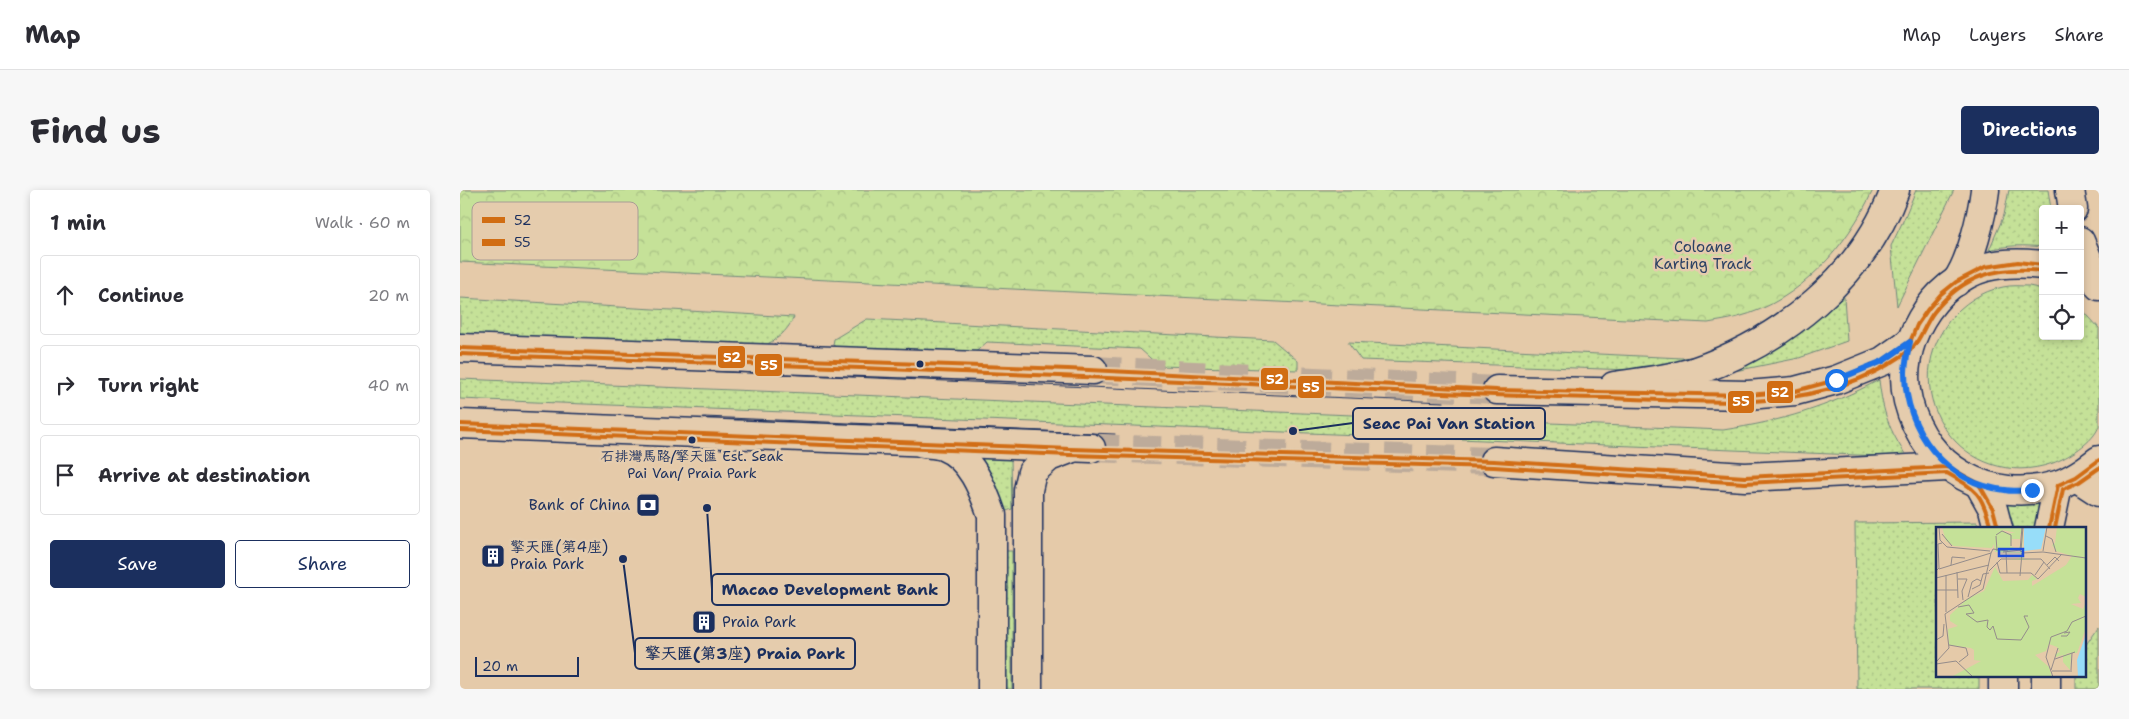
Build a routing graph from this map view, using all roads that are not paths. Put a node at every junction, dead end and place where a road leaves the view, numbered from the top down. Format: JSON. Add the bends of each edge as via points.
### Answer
{"nodes":[{"id":1,"x":1894,"y":190,"type":"edge"},
{"id":2,"x":1984,"y":190,"type":"edge"},
{"id":3,"x":2070,"y":190,"type":"edge"},
{"id":4,"x":2072,"y":205,"type":"edge"},
{"id":5,"x":2084,"y":250,"type":"edge"},
{"id":6,"x":2039,"y":265,"type":"edge"},
{"id":7,"x":1956,"y":282,"type":"junction"},
{"id":8,"x":2084,"y":282,"type":"edge"},
{"id":9,"x":2099,"y":286,"type":"edge"},
{"id":10,"x":2099,"y":295,"type":"edge"},
{"id":11,"x":1910,"y":342,"type":"junction"},
{"id":12,"x":460,"y":348,"type":"edge"},
{"id":13,"x":1093,"y":370,"type":"tunnel mouth"},
{"id":14,"x":1496,"y":390,"type":"tunnel mouth"},
{"id":15,"x":1588,"y":391,"type":"junction"},
{"id":16,"x":460,"y":424,"type":"edge"},
{"id":17,"x":922,"y":442,"type":"junction"},
{"id":18,"x":2099,"y":460,"type":"edge"},
{"id":19,"x":1494,"y":461,"type":"tunnel mouth"},
{"id":20,"x":1948,"y":466,"type":"junction"},
{"id":21,"x":2067,"y":481,"type":"junction"},
{"id":22,"x":1978,"y":484,"type":"junction"},
{"id":23,"x":2099,"y":492,"type":"edge"},
{"id":24,"x":1998,"y":527,"type":"edge"},
{"id":25,"x":2049,"y":527,"type":"edge"},
{"id":26,"x":992,"y":689,"type":"edge"},
{"id":27,"x":1028,"y":689,"type":"edge"}],
"edges":[{"from":1,"to":15,"type":"main road","via":[[1859,258],[1787,325],[1733,356],[1695,372]]},
{"from":2,"to":7,"type":"main road","via":[[1973,244]]},
{"from":3,"to":4,"type":"main road"},
{"from":5,"to":9,"type":"main road"},
{"from":6,"to":7,"type":"main road","via":[[2018,262],[1986,267]]},
{"from":7,"to":11,"type":"main road","via":[[1928,309]]},
{"from":8,"to":10,"type":"main road"},
{"from":11,"to":15,"type":"main road","via":[[1883,361],[1836,380],[1795,391],[1748,395]]},
{"from":11,"to":20,"type":"main road","via":[[1905,371],[1907,400],[1916,426],[1930,449]]},
{"from":12,"to":13,"type":"main road"},
{"from":14,"to":15,"type":"main road"},
{"from":16,"to":17,"type":"main road"},
{"from":17,"to":26,"type":"main road","via":[[944,446],[966,463],[982,487],[992,515]]},
{"from":17,"to":27,"type":"main road","via":[[1080,448],[1049,457],[1032,472],[1028,490]]},
{"from":18,"to":21,"type":"main road"},
{"from":19,"to":20,"type":"main road","via":[[1745,477]]},
{"from":20,"to":22,"type":"main road"},
{"from":21,"to":22,"type":"main road","via":[[2032,490],[2005,490]]},
{"from":21,"to":23,"type":"main road"},
{"from":21,"to":25,"type":"main road"},
{"from":22,"to":24,"type":"main road","via":[[1993,509]]}]}
